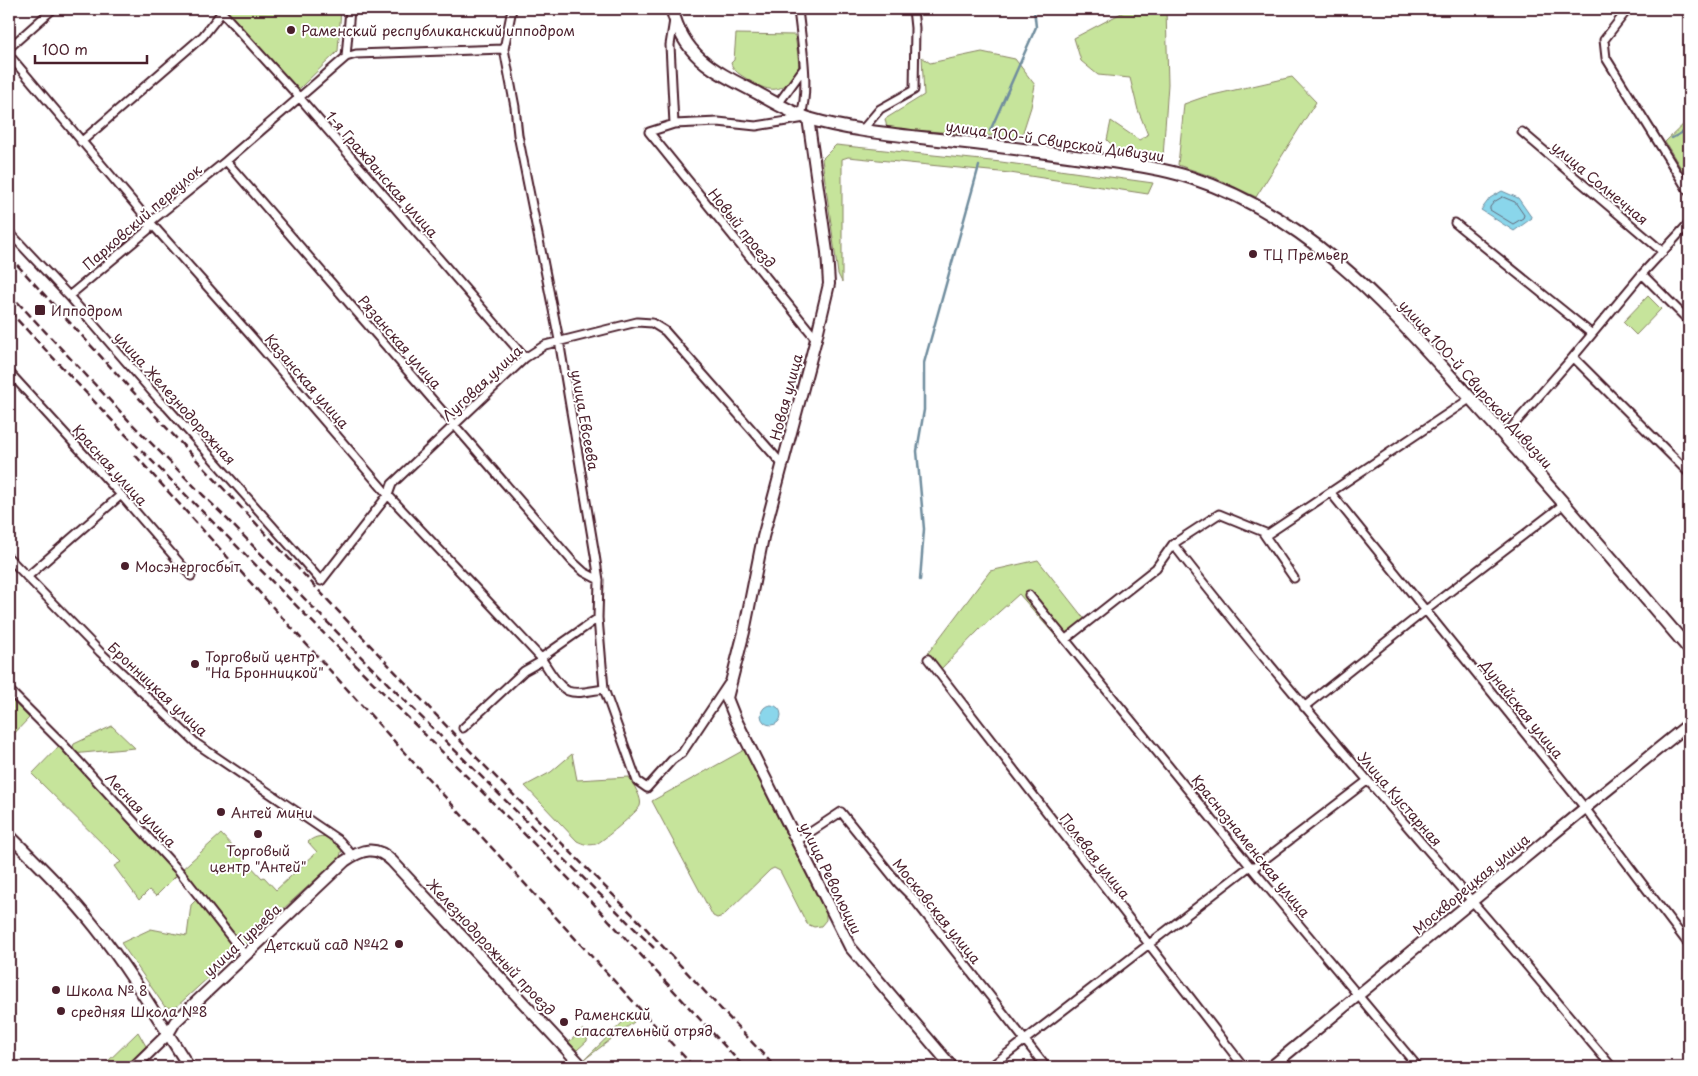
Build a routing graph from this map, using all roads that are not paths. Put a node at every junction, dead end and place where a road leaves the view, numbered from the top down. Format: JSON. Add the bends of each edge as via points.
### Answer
{"nodes":[{"id":1,"x":53,"y":9,"type":"edge"},
{"id":2,"x":350,"y":9,"type":"edge"},
{"id":3,"x":512,"y":9,"type":"edge"},
{"id":4,"x":798,"y":9,"type":"edge"},
{"id":5,"x":913,"y":9,"type":"edge"},
{"id":6,"x":1628,"y":9,"type":"edge"},
{"id":7,"x":220,"y":11,"type":"edge"},
{"id":8,"x":673,"y":13,"type":"edge"},
{"id":9,"x":9,"y":48,"type":"edge"},
{"id":10,"x":504,"y":49,"type":"junction"},
{"id":11,"x":9,"y":55,"type":"edge"},
{"id":12,"x":346,"y":57,"type":"junction"},
{"id":13,"x":804,"y":67,"type":"junction"},
{"id":14,"x":299,"y":97,"type":"junction"},
{"id":15,"x":778,"y":104,"type":"junction"},
{"id":16,"x":800,"y":115,"type":"junction"},
{"id":17,"x":674,"y":124,"type":"junction"},
{"id":18,"x":863,"y":129,"type":"junction"},
{"id":19,"x":1522,"y":132,"type":"dead end"},
{"id":20,"x":81,"y":142,"type":"junction"},
{"id":21,"x":226,"y":161,"type":"junction"},
{"id":22,"x":1689,"y":192,"type":"edge"},
{"id":23,"x":150,"y":222,"type":"junction"},
{"id":24,"x":1455,"y":223,"type":"dead end"},
{"id":25,"x":1689,"y":223,"type":"edge"},
{"id":26,"x":9,"y":232,"type":"edge"},
{"id":27,"x":1663,"y":252,"type":"junction"},
{"id":28,"x":1642,"y":274,"type":"junction"},
{"id":29,"x":69,"y":296,"type":"junction"},
{"id":30,"x":1689,"y":321,"type":"edge"},
{"id":31,"x":1592,"y":334,"type":"junction"},
{"id":32,"x":559,"y":340,"type":"junction"},
{"id":33,"x":816,"y":340,"type":"junction"},
{"id":34,"x":1574,"y":357,"type":"junction"},
{"id":35,"x":525,"y":358,"type":"junction"},
{"id":36,"x":9,"y":372,"type":"edge"},
{"id":37,"x":1471,"y":398,"type":"junction"},
{"id":38,"x":454,"y":425,"type":"junction"},
{"id":39,"x":1505,"y":435,"type":"junction"},
{"id":40,"x":782,"y":464,"type":"junction"},
{"id":41,"x":1689,"y":473,"type":"edge"},
{"id":42,"x":1331,"y":493,"type":"junction"},
{"id":43,"x":121,"y":495,"type":"junction"},
{"id":44,"x":388,"y":495,"type":"junction"},
{"id":45,"x":1564,"y":504,"type":"junction"},
{"id":46,"x":1263,"y":532,"type":"junction"},
{"id":47,"x":1174,"y":544,"type":"junction"},
{"id":48,"x":9,"y":558,"type":"edge"},
{"id":49,"x":191,"y":576,"type":"dead end"},
{"id":50,"x":27,"y":578,"type":"junction"},
{"id":51,"x":1294,"y":578,"type":"dead end"},
{"id":52,"x":599,"y":580,"type":"junction"},
{"id":53,"x":321,"y":582,"type":"joint"},
{"id":54,"x":1029,"y":595,"type":"dead end"},
{"id":55,"x":1426,"y":610,"type":"junction"},
{"id":56,"x":598,"y":618,"type":"junction"},
{"id":57,"x":1066,"y":639,"type":"junction"},
{"id":58,"x":1689,"y":649,"type":"edge"},
{"id":59,"x":541,"y":658,"type":"junction"},
{"id":60,"x":928,"y":660,"type":"dead end"},
{"id":61,"x":731,"y":679,"type":"junction"},
{"id":62,"x":604,"y":689,"type":"junction"},
{"id":63,"x":9,"y":690,"type":"edge"},
{"id":64,"x":1304,"y":707,"type":"junction"},
{"id":65,"x":1689,"y":724,"type":"edge"},
{"id":66,"x":463,"y":728,"type":"dead end"},
{"id":67,"x":1366,"y":781,"type":"junction"},
{"id":68,"x":1585,"y":808,"type":"junction"},
{"id":69,"x":9,"y":836,"type":"edge"},
{"id":70,"x":797,"y":841,"type":"junction"},
{"id":71,"x":353,"y":856,"type":"junction"},
{"id":72,"x":1250,"y":866,"type":"junction"},
{"id":73,"x":1472,"y":901,"type":"junction"},
{"id":74,"x":1147,"y":944,"type":"junction"},
{"id":75,"x":1689,"y":945,"type":"edge"},
{"id":76,"x":245,"y":955,"type":"junction"},
{"id":77,"x":1358,"y":996,"type":"junction"},
{"id":78,"x":168,"y":1034,"type":"junction"},
{"id":79,"x":1024,"y":1040,"type":"junction"},
{"id":80,"x":580,"y":1064,"type":"dead end"},
{"id":81,"x":134,"y":1067,"type":"edge"},
{"id":82,"x":189,"y":1067,"type":"edge"},
{"id":83,"x":952,"y":1067,"type":"edge"},
{"id":84,"x":990,"y":1067,"type":"edge"},
{"id":85,"x":1046,"y":1067,"type":"edge"},
{"id":86,"x":1244,"y":1067,"type":"edge"},
{"id":87,"x":1271,"y":1067,"type":"edge"},
{"id":88,"x":1418,"y":1067,"type":"edge"},
{"id":89,"x":1612,"y":1067,"type":"edge"}],
"edges":[{"from":1,"to":9,"type":"street"},
{"from":2,"to":12,"type":"street"},
{"from":3,"to":10,"type":"street"},
{"from":4,"to":13,"type":"street"},
{"from":5,"to":18,"type":"street","via":[[914,90],[880,109]]},
{"from":6,"to":22,"type":"street","via":[[1604,40],[1606,58]]},
{"from":7,"to":14,"type":"street","name":"1-я Гражданская улица"},
{"from":7,"to":20,"type":"street","via":[[203,36]]},
{"from":8,"to":15,"type":"main road","name":"улица 100-й Свирской Дивизии","via":[[686,43],[707,66]]},
{"from":8,"to":17,"type":"street","via":[[670,45]]},
{"from":10,"to":12,"type":"street"},
{"from":10,"to":32,"type":"street","name":"улица Евсеева"},
{"from":11,"to":20,"type":"street","name":"Казанская улица"},
{"from":12,"to":14,"type":"street","name":"Парковский переулок"},
{"from":13,"to":15,"type":"street"},
{"from":13,"to":16,"type":"street","via":[[805,102]]},
{"from":14,"to":21,"type":"street","name":"Парковский переулок"},
{"from":14,"to":35,"type":"street","name":"1-я Гражданская улица"},
{"from":15,"to":16,"type":"main road","name":"улица 100-й Свирской Дивизии"},
{"from":16,"to":17,"type":"street","via":[[756,126],[721,122]]},
{"from":16,"to":18,"type":"main road","name":"улица 100-й Свирской Дивизии"},
{"from":16,"to":33,"type":"street","name":"Новая улица","via":[[829,275]]},
{"from":17,"to":33,"type":"street","name":"Новый проезд","via":[[649,132]]},
{"from":18,"to":37,"type":"main road","name":"улица 100-й Свирской Дивизии","via":[[1118,162],[1190,177],[1214,186],[1275,215],[1351,273],[1428,349]]},
{"from":19,"to":27,"type":"street","name":"улица Солнечная"},
{"from":20,"to":23,"type":"street","name":"Казанская улица"},
{"from":21,"to":23,"type":"street","name":"Парковский переулок"},
{"from":21,"to":38,"type":"street","name":"Рязанская улица"},
{"from":23,"to":29,"type":"street","name":"Парковский переулок","via":[[148,230]]},
{"from":23,"to":44,"type":"street","name":"Казанская улица"},
{"from":24,"to":31,"type":"street"},
{"from":25,"to":27,"type":"street"},
{"from":26,"to":29,"type":"street","name":"улица Железнодорожная"},
{"from":27,"to":28,"type":"street"},
{"from":28,"to":30,"type":"street"},
{"from":28,"to":31,"type":"street"},
{"from":29,"to":53,"type":"street","name":"улица Железнодорожная"},
{"from":31,"to":34,"type":"street"},
{"from":32,"to":35,"type":"street","name":"Луговая улица","via":[[545,344]]},
{"from":32,"to":40,"type":"street","name":"Луговая улица","via":[[637,322],[657,326],[665,331]]},
{"from":32,"to":52,"type":"street","name":"улица Евсеева"},
{"from":33,"to":40,"type":"street","name":"Новая улица"},
{"from":34,"to":39,"type":"street"},
{"from":34,"to":41,"type":"street"},
{"from":35,"to":38,"type":"street","name":"Луговая улица"},
{"from":36,"to":43,"type":"street","name":"Красная улица"},
{"from":37,"to":39,"type":"main road","name":"улица 100-й Свирской Дивизии"},
{"from":37,"to":42,"type":"street"},
{"from":38,"to":44,"type":"street","name":"Луговая улица","via":[[392,484]]},
{"from":38,"to":52,"type":"street","name":"Рязанская улица","via":[[572,561]]},
{"from":39,"to":45,"type":"main road","name":"улица 100-й Свирской Дивизии"},
{"from":40,"to":61,"type":"street","name":"Новая улица"},
{"from":42,"to":46,"type":"street","via":[[1268,534]]},
{"from":42,"to":55,"type":"street","name":"Дунайская улица"},
{"from":43,"to":49,"type":"street","name":"Красная улица"},
{"from":43,"to":50,"type":"street"},
{"from":44,"to":53,"type":"street","name":"Луговая улица"},
{"from":44,"to":59,"type":"street","name":"Казанская улица"},
{"from":45,"to":55,"type":"street"},
{"from":45,"to":58,"type":"main road","name":"улица 100-й Свирской Дивизии"},
{"from":46,"to":47,"type":"street","via":[[1220,514]]},
{"from":46,"to":51,"type":"street"},
{"from":47,"to":57,"type":"street","via":[[1156,568]]},
{"from":47,"to":64,"type":"street","name":"Улица Кустарная"},
{"from":48,"to":50,"type":"street","name":"Бронницкая улица"},
{"from":50,"to":71,"type":"street","name":"Бронницкая улица","via":[[197,744],[340,841]]},
{"from":52,"to":56,"type":"street","name":"улица Евсеева"},
{"from":54,"to":57,"type":"street","name":"Краснознаменская улица"},
{"from":55,"to":64,"type":"street"},
{"from":55,"to":68,"type":"street","name":"Дунайская улица"},
{"from":56,"to":59,"type":"street"},
{"from":56,"to":62,"type":"street","name":"улица Евсеева"},
{"from":57,"to":72,"type":"street","name":"Краснознаменская улица"},
{"from":59,"to":62,"type":"street","name":"Казанская улица","via":[[569,691]]},
{"from":59,"to":66,"type":"street"},
{"from":60,"to":74,"type":"street","name":"Полевая улица"},
{"from":61,"to":62,"type":"street","name":"улица Евсеева","via":[[682,752],[647,788],[637,781]]},
{"from":61,"to":70,"type":"street","name":"улица Революции","via":[[727,698],[731,710]]},
{"from":63,"to":76,"type":"street","name":"Лесная улица","via":[[180,872]]},
{"from":64,"to":67,"type":"street","name":"Улица Кустарная"},
{"from":65,"to":68,"type":"street","name":"Москворецкая улица"},
{"from":67,"to":72,"type":"street","via":[[1256,866]]},
{"from":67,"to":73,"type":"street","name":"Улица Кустарная"},
{"from":68,"to":73,"type":"street","name":"Москворецкая улица"},
{"from":68,"to":75,"type":"street","name":"Дунайская улица"},
{"from":69,"to":78,"type":"street","via":[[95,927]]},
{"from":70,"to":79,"type":"street","name":"Московская улица","via":[[841,812]]},
{"from":70,"to":83,"type":"street","name":"улица Революции","via":[[842,934],[857,957]]},
{"from":71,"to":76,"type":"street","name":"улица Гурьева"},
{"from":71,"to":80,"type":"street","name":"Железнодорожный проезд","via":[[364,851],[379,852],[392,861]]},
{"from":72,"to":74,"type":"street"},
{"from":72,"to":77,"type":"street","name":"Краснознаменская улица"},
{"from":73,"to":77,"type":"street","name":"Москворецкая улица"},
{"from":73,"to":89,"type":"street","name":"Улица Кустарная"},
{"from":74,"to":79,"type":"street"},
{"from":74,"to":86,"type":"street","name":"Полевая улица"},
{"from":76,"to":78,"type":"street","name":"улица Гурьева","via":[[176,1022]]},
{"from":77,"to":87,"type":"street","name":"Москворецкая улица"},
{"from":77,"to":88,"type":"street","name":"Краснознаменская улица"},
{"from":78,"to":81,"type":"street","name":"улица Гурьева"},
{"from":78,"to":82,"type":"street"},
{"from":79,"to":84,"type":"street"},
{"from":79,"to":85,"type":"street","name":"Московская улица"}]}
